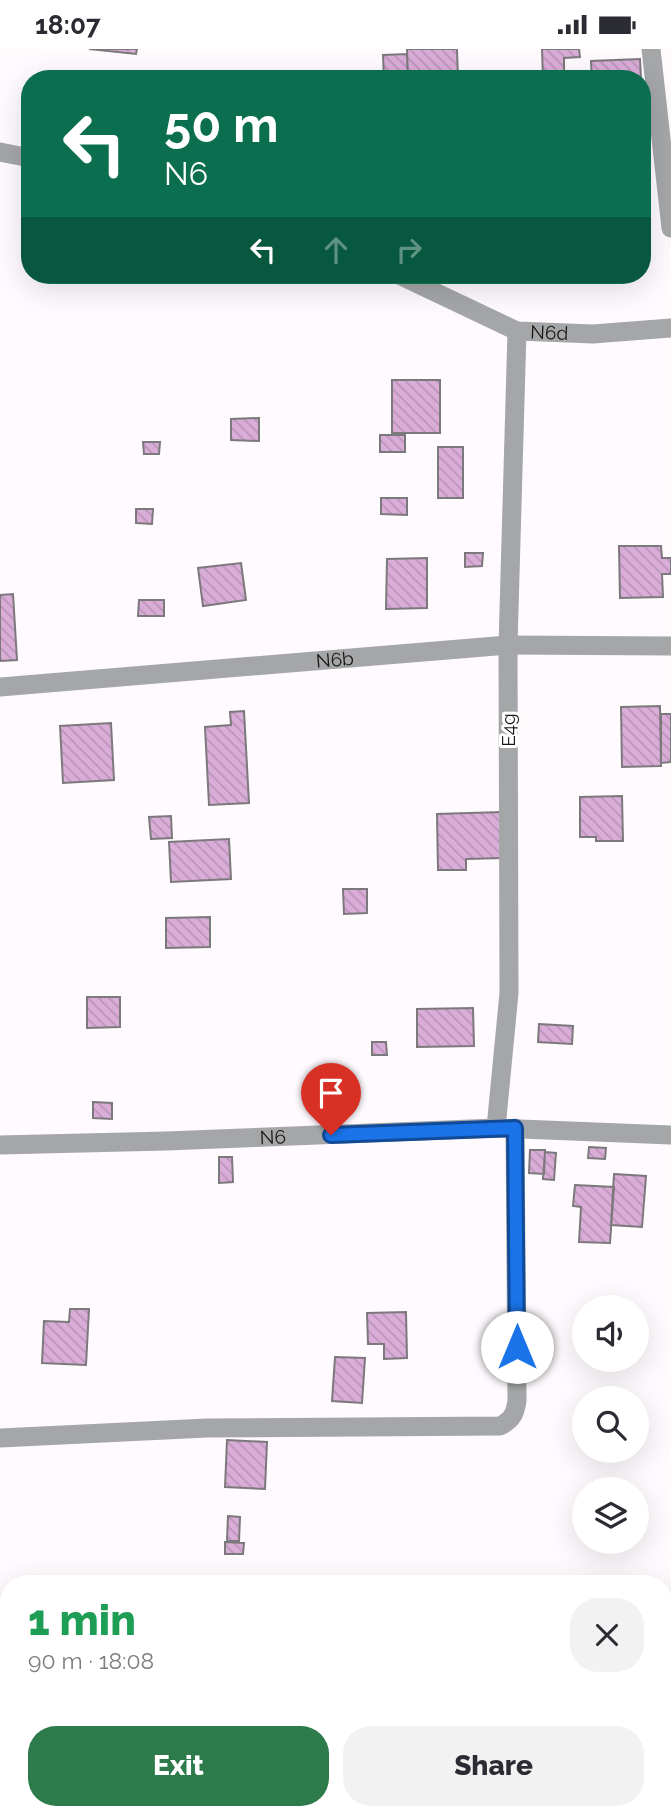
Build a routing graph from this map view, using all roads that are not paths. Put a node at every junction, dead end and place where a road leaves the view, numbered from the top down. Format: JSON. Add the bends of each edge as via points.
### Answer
{"nodes":[{"id":1,"x":651,"y":49,"type":"edge"},
{"id":2,"x":0,"y":152,"type":"edge"},
{"id":3,"x":21,"y":156,"type":"edge"},
{"id":4,"x":671,"y":228,"type":"edge"},
{"id":5,"x":418,"y":284,"type":"edge"},
{"id":6,"x":671,"y":328,"type":"edge"},
{"id":7,"x":517,"y":331,"type":"junction"},
{"id":8,"x":508,"y":645,"type":"junction"},
{"id":9,"x":671,"y":646,"type":"edge"},
{"id":10,"x":0,"y":687,"type":"edge"},
{"id":11,"x":505,"y":1128,"type":"junction"},
{"id":12,"x":671,"y":1135,"type":"edge"},
{"id":13,"x":0,"y":1145,"type":"edge"},
{"id":14,"x":0,"y":1439,"type":"edge"}],
"edges":[{"from":1,"to":4,"type":"street"},
{"from":2,"to":3,"type":"street"},
{"from":5,"to":7,"type":"street","name":"N6d"},
{"from":6,"to":7,"type":"street","name":"N6d","via":[[593,334]]},
{"from":7,"to":8,"type":"street","name":"E4g"},
{"from":8,"to":9,"type":"street","name":"N6b"},
{"from":8,"to":10,"type":"street","name":"N6b"},
{"from":8,"to":11,"type":"street","name":"E4g"},
{"from":11,"to":12,"type":"street","name":"N6"},
{"from":11,"to":13,"type":"street","name":"N6"},
{"from":11,"to":14,"type":"street","name":"E4g","via":[[517,1401],[510,1421],[500,1426],[207,1428]]}]}
